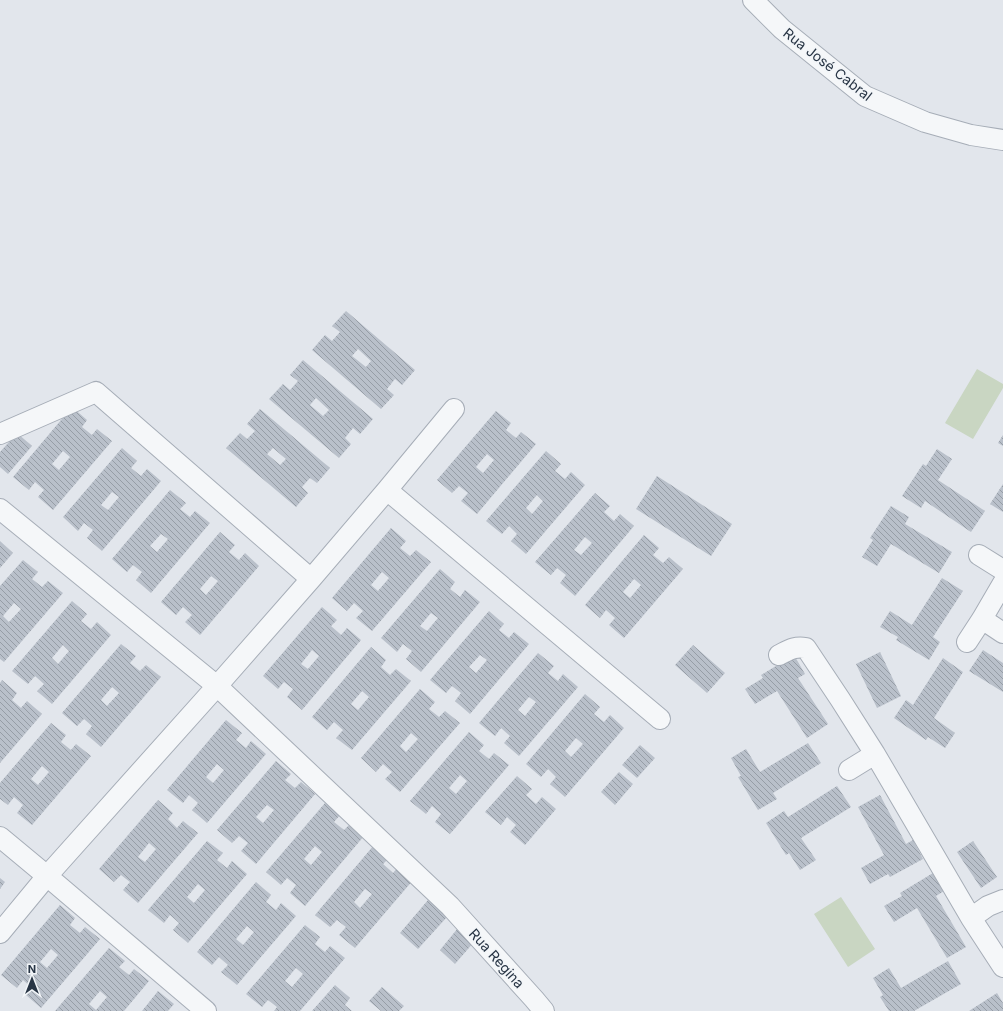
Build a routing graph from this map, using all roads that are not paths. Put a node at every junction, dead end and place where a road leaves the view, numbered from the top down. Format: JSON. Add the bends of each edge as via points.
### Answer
{"nodes":[{"id":1,"x":753,"y":0,"type":"edge"},
{"id":2,"x":1003,"y":140,"type":"edge"},
{"id":3,"x":454,"y":409,"type":"dead end"},
{"id":4,"x":0,"y":434,"type":"edge"},
{"id":5,"x":387,"y":490,"type":"junction"},
{"id":6,"x":0,"y":509,"type":"edge"},
{"id":7,"x":979,"y":555,"type":"dead end"},
{"id":8,"x":1003,"y":570,"type":"edge"},
{"id":9,"x":311,"y":579,"type":"junction"},
{"id":10,"x":1003,"y":583,"type":"edge"},
{"id":11,"x":982,"y":619,"type":"junction"},
{"id":12,"x":1003,"y":633,"type":"edge"},
{"id":13,"x":967,"y":642,"type":"dead end"},
{"id":14,"x":779,"y":656,"type":"dead end"},
{"id":15,"x":217,"y":686,"type":"junction"},
{"id":16,"x":660,"y":719,"type":"dead end"},
{"id":17,"x":875,"y":754,"type":"junction"},
{"id":18,"x":849,"y":770,"type":"dead end"},
{"id":19,"x":0,"y":837,"type":"edge"},
{"id":20,"x":47,"y":876,"type":"junction"},
{"id":21,"x":1003,"y":900,"type":"edge"},
{"id":22,"x":971,"y":918,"type":"junction"},
{"id":23,"x":0,"y":933,"type":"edge"},
{"id":24,"x":1003,"y":967,"type":"edge"},
{"id":25,"x":206,"y":1011,"type":"edge"},
{"id":26,"x":544,"y":1011,"type":"edge"}],
"edges":[{"from":1,"to":2,"type":"street","name":"Rua José Cabral","via":[[782,29],[865,96],[925,122],[971,135]]},
{"from":3,"to":5,"type":"street"},
{"from":4,"to":9,"type":"street","via":[[96,392]]},
{"from":5,"to":9,"type":"street"},
{"from":5,"to":16,"type":"street"},
{"from":6,"to":15,"type":"street","name":"Rua Regina"},
{"from":7,"to":8,"type":"street"},
{"from":9,"to":15,"type":"street"},
{"from":10,"to":11,"type":"street"},
{"from":11,"to":12,"type":"street"},
{"from":11,"to":13,"type":"street"},
{"from":14,"to":17,"type":"street","via":[[794,648],[806,648]]},
{"from":15,"to":20,"type":"street"},
{"from":15,"to":26,"type":"street","name":"Rua Regina","via":[[450,906]]},
{"from":17,"to":18,"type":"street"},
{"from":17,"to":22,"type":"street"},
{"from":19,"to":20,"type":"street"},
{"from":20,"to":23,"type":"street"},
{"from":20,"to":25,"type":"street"},
{"from":21,"to":22,"type":"street","via":[[988,906]]},
{"from":22,"to":24,"type":"street"}]}
